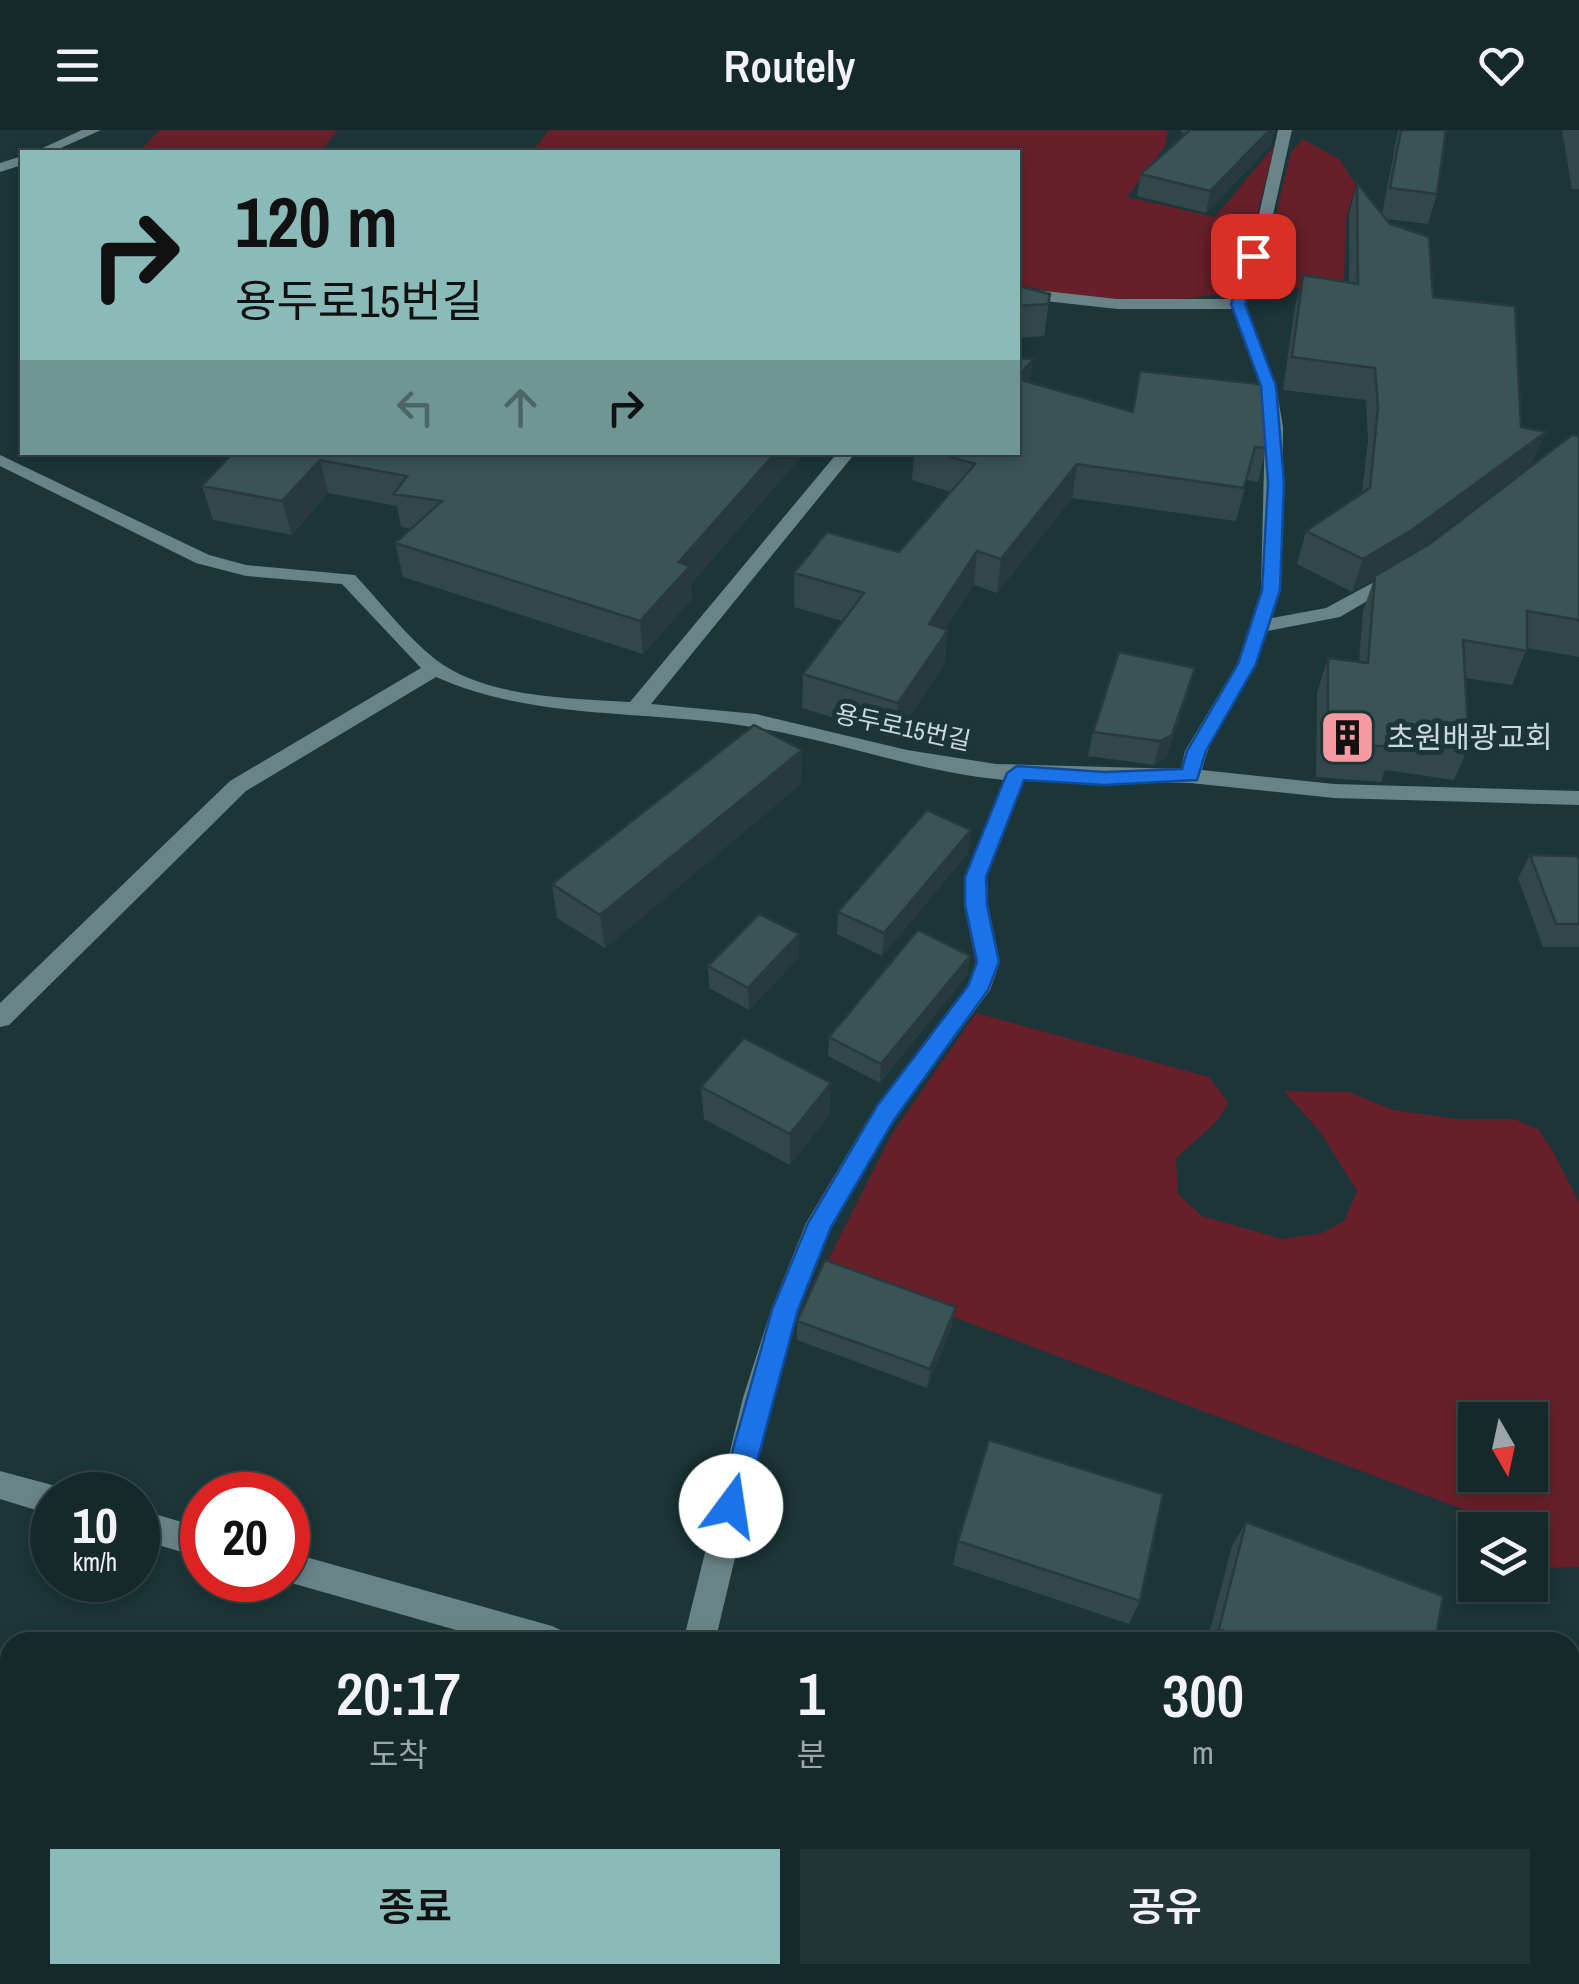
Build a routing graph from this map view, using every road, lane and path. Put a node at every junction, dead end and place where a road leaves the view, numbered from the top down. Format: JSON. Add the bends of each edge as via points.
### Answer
{"nodes":[{"id":1,"x":94,"y":130,"type":"edge"},
{"id":2,"x":1285,"y":130,"type":"edge"},
{"id":3,"x":46,"y":150,"type":"edge"},
{"id":4,"x":1020,"y":293,"type":"edge"},
{"id":5,"x":1238,"y":304,"type":"junction"},
{"id":6,"x":846,"y":455,"type":"edge"},
{"id":7,"x":0,"y":460,"type":"edge"},
{"id":8,"x":1409,"y":570,"type":"edge"},
{"id":9,"x":1262,"y":625,"type":"junction"},
{"id":10,"x":435,"y":669,"type":"junction"},
{"id":11,"x":636,"y":708,"type":"junction"},
{"id":12,"x":1017,"y":773,"type":"junction"},
{"id":13,"x":1190,"y":776,"type":"junction"},
{"id":14,"x":1579,"y":798,"type":"edge"},
{"id":15,"x":0,"y":1018,"type":"edge"},
{"id":16,"x":0,"y":1485,"type":"edge"},
{"id":17,"x":30,"y":1494,"type":"edge"},
{"id":18,"x":310,"y":1573,"type":"edge"},
{"id":19,"x":517,"y":1632,"type":"edge"},
{"id":20,"x":700,"y":1632,"type":"edge"}],
"edges":[{"from":1,"to":3,"type":"lane"},
{"from":2,"to":5,"type":"lane"},
{"from":4,"to":5,"type":"lane","via":[[1168,306]]},
{"from":5,"to":9,"type":"lane","via":[[1268,386],[1274,427],[1275,537]]},
{"from":6,"to":11,"type":"lane"},
{"from":7,"to":10,"type":"lane","name":"용두로15번길","via":[[185,552],[232,568],[348,578]]},
{"from":8,"to":9,"type":"lane","via":[[1340,614],[1305,624]]},
{"from":9,"to":13,"type":"lane","via":[[1196,751]]},
{"from":10,"to":11,"type":"lane","name":"용두로15번길","via":[[494,690]]},
{"from":10,"to":15,"type":"lane","via":[[238,786]]},
{"from":11,"to":12,"type":"lane","name":"용두로15번길","via":[[736,718],[932,762]]},
{"from":12,"to":13,"type":"lane","name":"용두로15번길"},
{"from":12,"to":20,"type":"lane","via":[[976,877],[988,962],[978,990],[885,1113],[820,1223],[758,1398]]},
{"from":13,"to":14,"type":"lane","name":"용두로15번길","via":[[1334,791]]},
{"from":16,"to":17,"type":"lane"},
{"from":18,"to":19,"type":"lane"}]}
